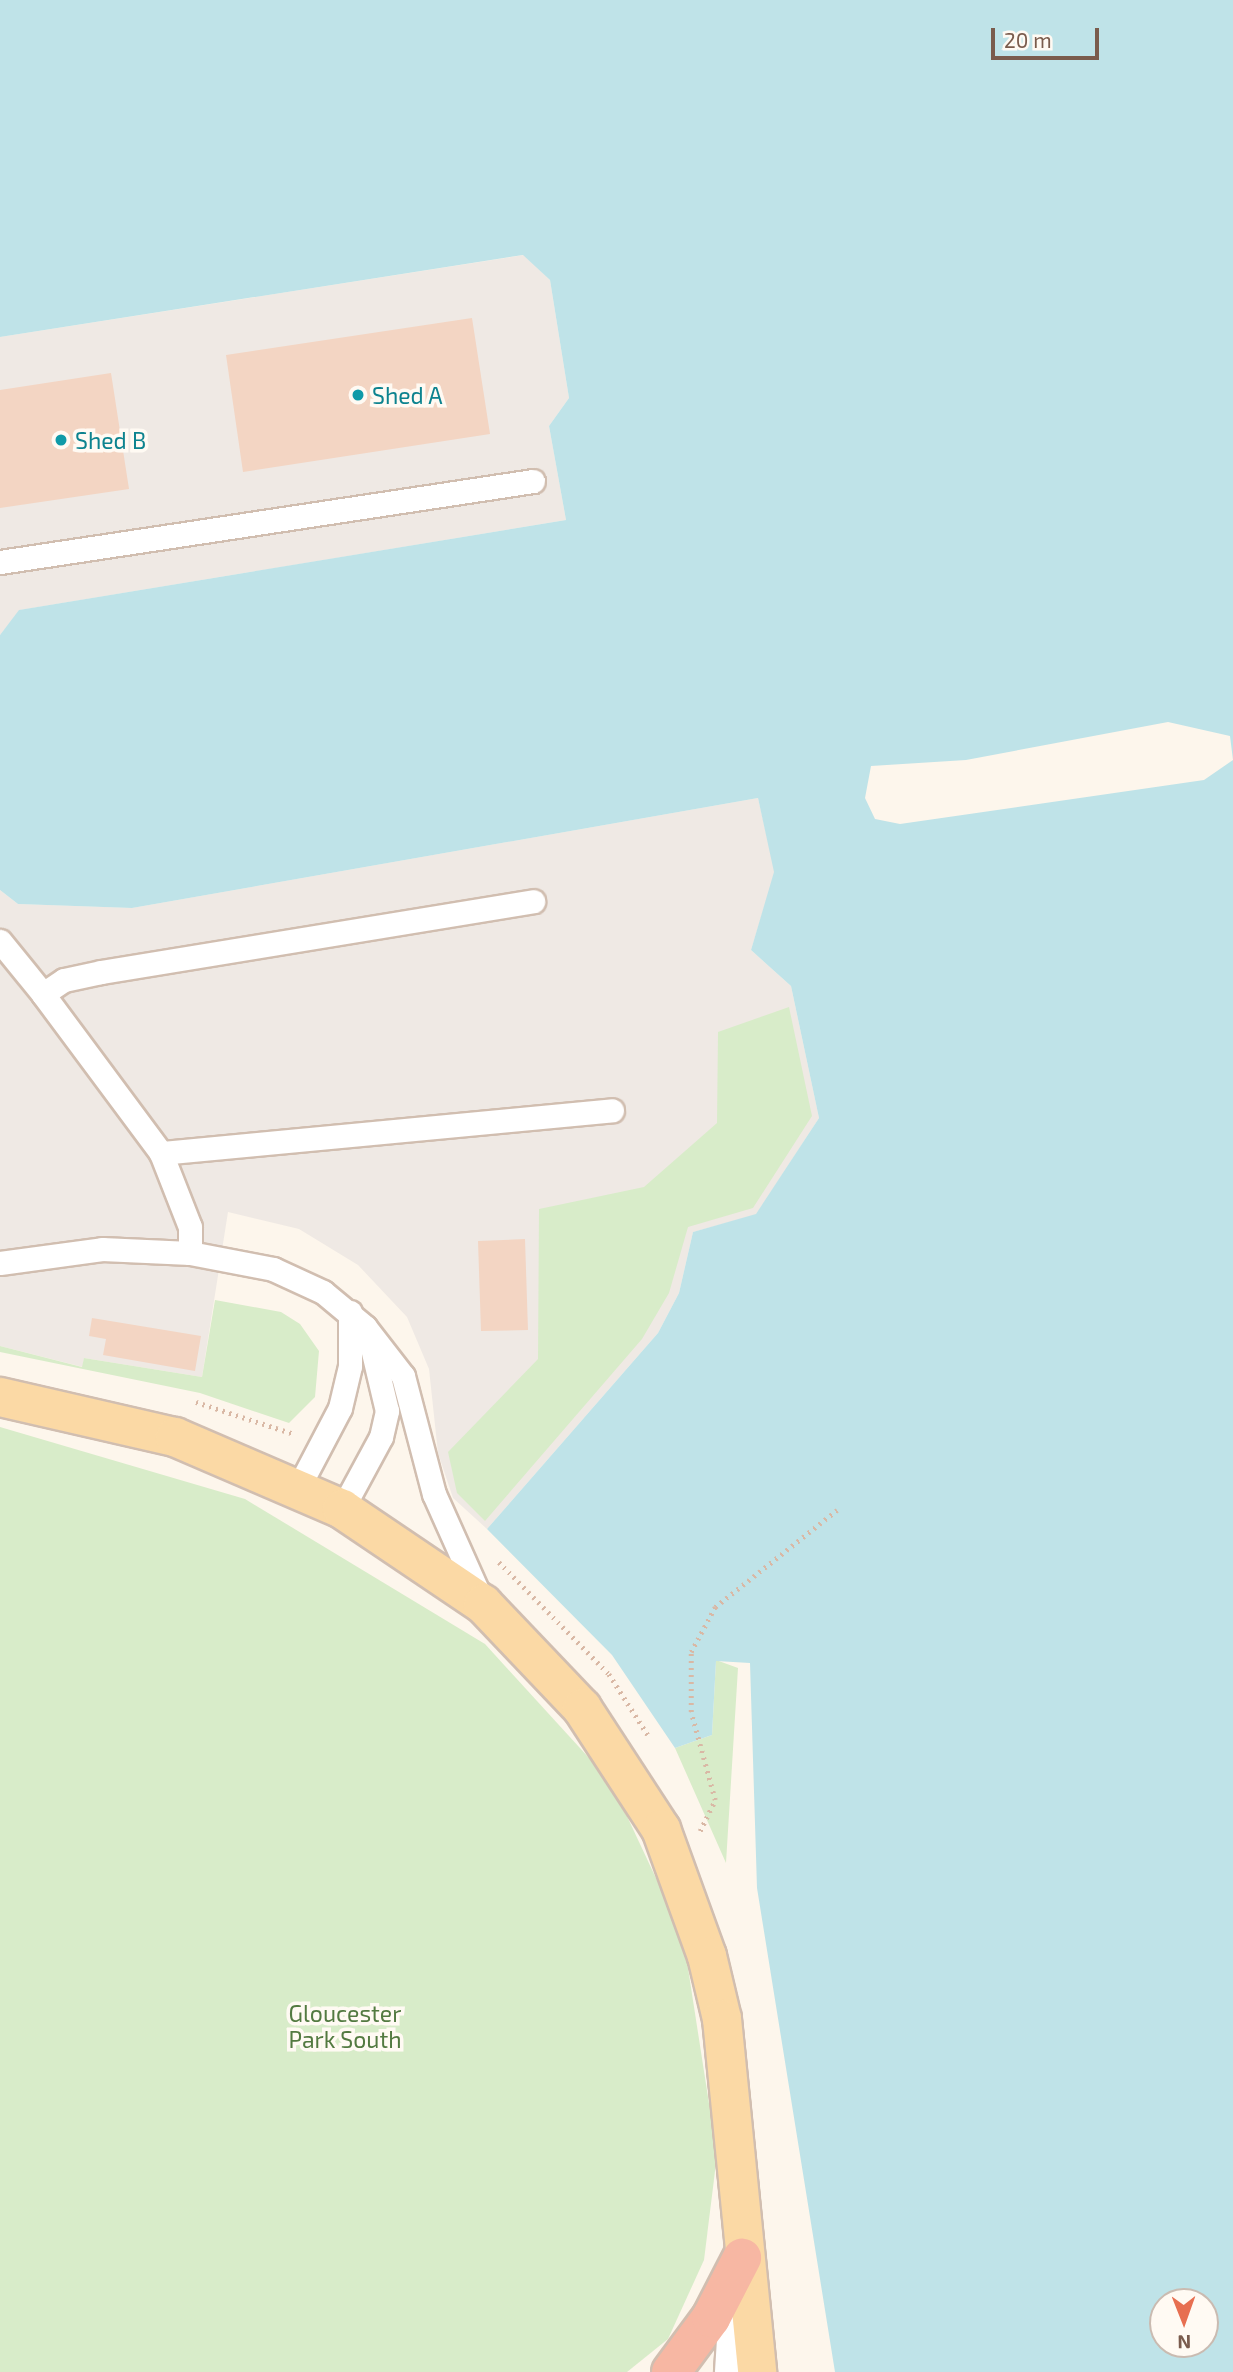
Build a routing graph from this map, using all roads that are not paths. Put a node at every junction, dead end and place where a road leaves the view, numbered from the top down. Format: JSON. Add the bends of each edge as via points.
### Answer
{"nodes":[{"id":1,"x":533,"y":481,"type":"dead end"},
{"id":2,"x":0,"y":562,"type":"edge"},
{"id":3,"x":533,"y":901,"type":"dead end"},
{"id":4,"x":0,"y":941,"type":"edge"},
{"id":5,"x":43,"y":994,"type":"junction"},
{"id":6,"x":612,"y":1110,"type":"dead end"},
{"id":7,"x":161,"y":1153,"type":"junction"},
{"id":8,"x":191,"y":1253,"type":"junction"},
{"id":9,"x":0,"y":1263,"type":"edge"},
{"id":10,"x":351,"y":1312,"type":"junction"},
{"id":11,"x":0,"y":1397,"type":"edge"},
{"id":12,"x":298,"y":1488,"type":"junction"},
{"id":13,"x":342,"y":1509,"type":"junction"},
{"id":14,"x":484,"y":1604,"type":"junction"},
{"id":15,"x":742,"y":2258,"type":"junction"},
{"id":16,"x":671,"y":2372,"type":"edge"},
{"id":17,"x":734,"y":2372,"type":"edge"},
{"id":18,"x":757,"y":2372,"type":"edge"}],
"edges":[{"from":1,"to":2,"type":"lane"},
{"from":3,"to":5,"type":"lane","via":[[101,972],[64,980]]},
{"from":4,"to":5,"type":"lane"},
{"from":5,"to":7,"type":"lane"},
{"from":6,"to":7,"type":"lane"},
{"from":7,"to":8,"type":"lane","via":[[190,1227]]},
{"from":8,"to":9,"type":"lane","via":[[102,1249]]},
{"from":8,"to":10,"type":"lane","via":[[300,1278]]},
{"from":10,"to":12,"type":"lane","via":[[351,1366],[340,1408]]},
{"from":10,"to":13,"type":"lane","via":[[381,1369],[387,1411],[381,1437]]},
{"from":10,"to":14,"type":"lane","via":[[403,1376],[434,1494]]},
{"from":11,"to":12,"type":"main road","via":[[175,1437]]},
{"from":12,"to":13,"type":"main road"},
{"from":13,"to":14,"type":"main road"},
{"from":14,"to":15,"type":"main road","via":[[582,1708],[623,1764],[677,1862],[722,2019]]},
{"from":15,"to":16,"type":"highway","via":[[711,2318]]},
{"from":15,"to":17,"type":"street"},
{"from":15,"to":18,"type":"main road"}]}
